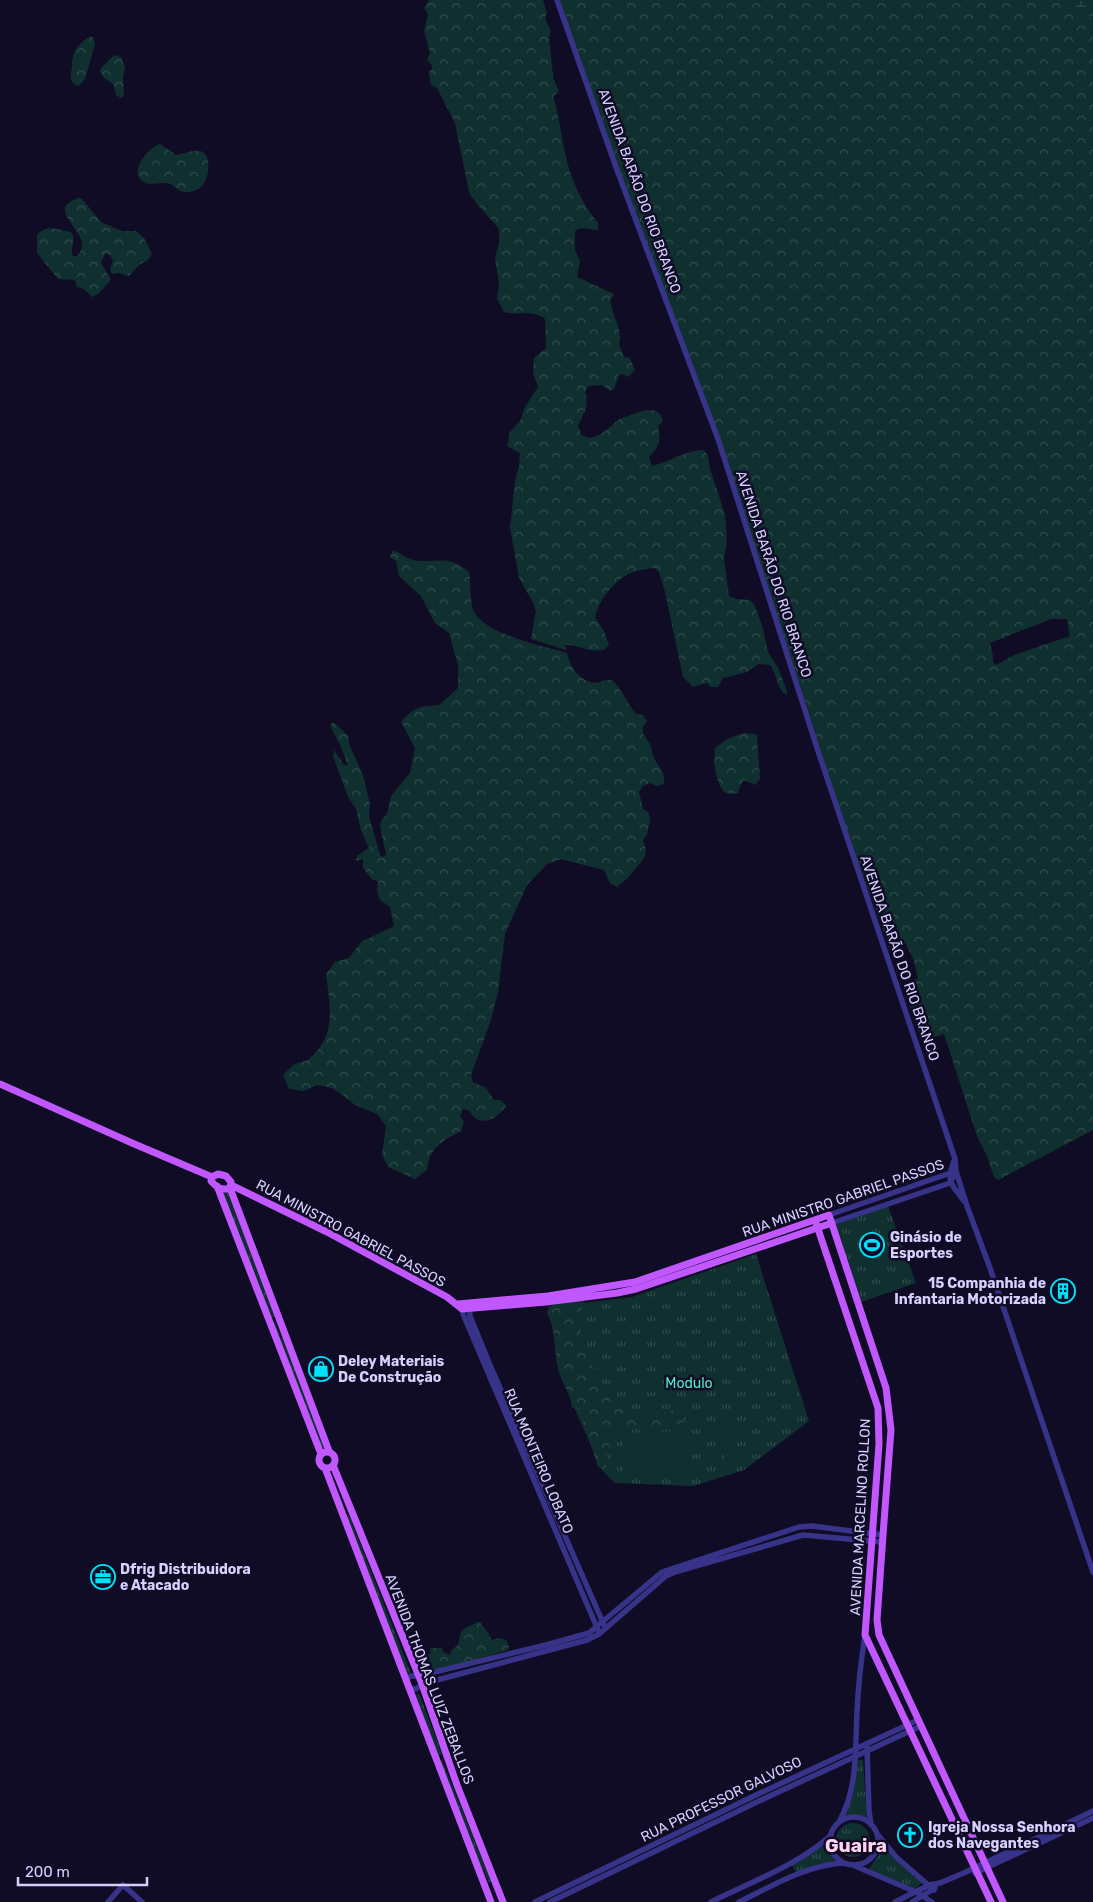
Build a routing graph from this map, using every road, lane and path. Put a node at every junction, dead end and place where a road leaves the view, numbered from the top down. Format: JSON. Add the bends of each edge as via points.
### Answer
{"nodes":[{"id":1,"x":557,"y":0,"type":"edge"},
{"id":2,"x":0,"y":1084,"type":"edge"},
{"id":3,"x":955,"y":1159,"type":"junction"},
{"id":4,"x":956,"y":1171,"type":"junction"},
{"id":5,"x":949,"y":1175,"type":"junction"},
{"id":6,"x":212,"y":1176,"type":"junction"},
{"id":7,"x":950,"y":1182,"type":"junction"},
{"id":8,"x":217,"y":1186,"type":"junction"},
{"id":9,"x":230,"y":1186,"type":"junction"},
{"id":10,"x":967,"y":1206,"type":"junction"},
{"id":11,"x":829,"y":1215,"type":"junction"},
{"id":12,"x":815,"y":1220,"type":"junction"},
{"id":13,"x":832,"y":1224,"type":"junction"},
{"id":14,"x":818,"y":1228,"type":"junction"},
{"id":15,"x":732,"y":1253,"type":"junction"},
{"id":16,"x":464,"y":1306,"type":"junction"},
{"id":17,"x":278,"y":1319,"type":"junction"},
{"id":18,"x":269,"y":1321,"type":"junction"},
{"id":19,"x":874,"y":1354,"type":"junction"},
{"id":20,"x":863,"y":1359,"type":"junction"},
{"id":21,"x":325,"y":1452,"type":"junction"},
{"id":22,"x":333,"y":1465,"type":"junction"},
{"id":23,"x":325,"y":1468,"type":"junction"},
{"id":24,"x":352,"y":1511,"type":"junction"},
{"id":25,"x":343,"y":1514,"type":"junction"},
{"id":26,"x":871,"y":1537,"type":"junction"},
{"id":27,"x":882,"y":1538,"type":"junction"},
{"id":28,"x":1093,"y":1572,"type":"edge"},
{"id":29,"x":601,"y":1628,"type":"junction"},
{"id":30,"x":865,"y":1635,"type":"junction"},
{"id":31,"x":891,"y":1662,"type":"junction"},
{"id":32,"x":880,"y":1668,"type":"junction"},
{"id":33,"x":418,"y":1676,"type":"junction"},
{"id":34,"x":406,"y":1679,"type":"junction"},
{"id":35,"x":422,"y":1684,"type":"junction"},
{"id":36,"x":410,"y":1690,"type":"junction"},
{"id":37,"x":919,"y":1723,"type":"junction"},
{"id":38,"x":909,"y":1728,"type":"junction"},
{"id":39,"x":867,"y":1747,"type":"junction"},
{"id":40,"x":855,"y":1748,"type":"junction"},
{"id":41,"x":446,"y":1756,"type":"junction"},
{"id":42,"x":855,"y":1756,"type":"junction"},
{"id":43,"x":437,"y":1759,"type":"junction"},
{"id":44,"x":937,"y":1760,"type":"junction"},
{"id":45,"x":927,"y":1766,"type":"junction"},
{"id":46,"x":815,"y":1771,"type":"junction"},
{"id":47,"x":1093,"y":1811,"type":"edge"},
{"id":48,"x":1093,"y":1818,"type":"edge"},
{"id":49,"x":1080,"y":1821,"type":"junction"},
{"id":50,"x":839,"y":1822,"type":"junction"},
{"id":51,"x":871,"y":1824,"type":"junction"},
{"id":52,"x":877,"y":1834,"type":"junction"},
{"id":53,"x":831,"y":1836,"type":"junction"},
{"id":54,"x":973,"y":1838,"type":"junction"},
{"id":55,"x":962,"y":1842,"type":"junction"},
{"id":56,"x":844,"y":1863,"type":"junction"},
{"id":57,"x":853,"y":1865,"type":"junction"},
{"id":58,"x":986,"y":1865,"type":"junction"},
{"id":59,"x":975,"y":1870,"type":"junction"},
{"id":60,"x":482,"y":1875,"type":"junction"},
{"id":61,"x":496,"y":1883,"type":"junction"},
{"id":62,"x":940,"y":1883,"type":"junction"},
{"id":63,"x":929,"y":1885,"type":"junction"},
{"id":64,"x":934,"y":1890,"type":"junction"},
{"id":65,"x":916,"y":1892,"type":"junction"},
{"id":66,"x":924,"y":1896,"type":"junction"},
{"id":67,"x":552,"y":1899,"type":"edge"},
{"id":68,"x":108,"y":1902,"type":"edge"},
{"id":69,"x":142,"y":1902,"type":"edge"},
{"id":70,"x":491,"y":1902,"type":"edge"},
{"id":71,"x":503,"y":1902,"type":"edge"},
{"id":72,"x":535,"y":1902,"type":"edge"},
{"id":73,"x":711,"y":1902,"type":"edge"},
{"id":74,"x":739,"y":1902,"type":"edge"},
{"id":75,"x":895,"y":1902,"type":"edge"},
{"id":76,"x":912,"y":1902,"type":"edge"},
{"id":77,"x":932,"y":1902,"type":"edge"},
{"id":78,"x":991,"y":1902,"type":"edge"},
{"id":79,"x":1003,"y":1902,"type":"edge"}],
"edges":[{"from":1,"to":3,"type":"street","name":"AVENIDA BARÃO DO RIO BRANCO","via":[[718,439],[818,751]]},
{"from":2,"to":6,"type":"main road","name":"RUA MINISTRO GABRIEL PASSOS"},
{"from":3,"to":4,"type":"street","name":"AVENIDA BARÃO DO RIO BRANCO"},
{"from":3,"to":5,"type":"street","name":"AVENIDA BARÃO DO RIO BRANCO"},
{"from":4,"to":5,"type":"street","name":"RUA MINISTRO GABRIEL PASSOS"},
{"from":4,"to":7,"type":"street","name":"RUA MINISTRO GABRIEL PASSOS"},
{"from":4,"to":10,"type":"street","name":"AVENIDA BARÃO DO RIO BRANCO"},
{"from":5,"to":7,"type":"street","name":"AVENIDA BARÃO DO RIO BRANCO"},
{"from":5,"to":11,"type":"street","name":"RUA MINISTRO GABRIEL PASSOS"},
{"from":6,"to":8,"type":"main road"},
{"from":6,"to":9,"type":"main road","name":"RUA MINISTRO GABRIEL PASSOS","via":[[226,1176],[230,1179]]},
{"from":7,"to":10,"type":"street","name":"AVENIDA BARÃO DO RIO BRANCO"},
{"from":7,"to":13,"type":"street","name":"RUA MINISTRO GABRIEL PASSOS"},
{"from":8,"to":9,"type":"main road","name":"RUA MINISTRO GABRIEL PASSOS","via":[[224,1189]]},
{"from":8,"to":18,"type":"main road"},
{"from":9,"to":16,"type":"main road","name":"RUA MINISTRO GABRIEL PASSOS","via":[[327,1232]]},
{"from":9,"to":17,"type":"main road"},
{"from":10,"to":28,"type":"street","name":"AVENIDA BARÃO DO RIO BRANCO"},
{"from":11,"to":12,"type":"main road","name":"RUA MINISTRO GABRIEL PASSOS"},
{"from":11,"to":13,"type":"main road","name":"AVENIDA MARCELINO ROLLON"},
{"from":12,"to":14,"type":"main road","name":"AVENIDA MARCELINO ROLLON"},
{"from":12,"to":15,"type":"main road","name":"RUA MINISTRO GABRIEL PASSOS"},
{"from":13,"to":14,"type":"main road","name":"RUA MINISTRO GABRIEL PASSOS"},
{"from":13,"to":19,"type":"main road","name":"AVENIDA MARCELINO ROLLON"},
{"from":14,"to":15,"type":"main road","name":"RUA MINISTRO GABRIEL PASSOS"},
{"from":14,"to":20,"type":"main road","name":"AVENIDA MARCELINO ROLLON"},
{"from":15,"to":16,"type":"main road","name":"RUA MINISTRO GABRIEL PASSOS","via":[[617,1293]]},
{"from":16,"to":29,"type":"street","name":"RUA MONTEIRO LOBATO","via":[[462,1314]]},
{"from":17,"to":18,"type":"main road"},
{"from":17,"to":21,"type":"main road"},
{"from":18,"to":21,"type":"main road"},
{"from":19,"to":20,"type":"main road"},
{"from":19,"to":27,"type":"main road","name":"AVENIDA MARCELINO ROLLON","via":[[886,1388],[891,1430]]},
{"from":20,"to":26,"type":"main road","name":"AVENIDA MARCELINO ROLLON","via":[[878,1408],[879,1444]]},
{"from":21,"to":22,"type":"main road","name":"AVENIDA THOMAS LUIZ ZEBALLOS","via":[[335,1457]]},
{"from":21,"to":23,"type":"main road","name":"AVENIDA THOMAS LUIZ ZEBALLOS","via":[[319,1462]]},
{"from":22,"to":23,"type":"main road"},
{"from":22,"to":24,"type":"main road","name":"AVENIDA THOMAS LUIZ ZEBALLOS"},
{"from":23,"to":25,"type":"main road","name":"AVENIDA THOMAS LUIZ ZEBALLOS"},
{"from":24,"to":25,"type":"main road"},
{"from":24,"to":33,"type":"main road","name":"AVENIDA THOMAS LUIZ ZEBALLOS"},
{"from":25,"to":34,"type":"main road","name":"AVENIDA THOMAS LUIZ ZEBALLOS"},
{"from":26,"to":27,"type":"street"},
{"from":26,"to":29,"type":"street","via":[[812,1526],[799,1527],[674,1566],[662,1572]]},
{"from":26,"to":30,"type":"main road","name":"AVENIDA MARCELINO ROLLON"},
{"from":27,"to":31,"type":"main road","name":"AVENIDA MARCELINO ROLLON","via":[[878,1635]]},
{"from":29,"to":33,"type":"street","via":[[569,1639]]},
{"from":29,"to":35,"type":"street","via":[[587,1640]]},
{"from":30,"to":32,"type":"main road"},
{"from":30,"to":40,"type":"street","name":"AVENIDA MARCELINO ROLLON"},
{"from":31,"to":32,"type":"main road"},
{"from":31,"to":37,"type":"main road"},
{"from":32,"to":38,"type":"main road"},
{"from":33,"to":34,"type":"street"},
{"from":33,"to":35,"type":"main road","name":"AVENIDA THOMAS LUIZ ZEBALLOS"},
{"from":34,"to":36,"type":"main road","name":"AVENIDA THOMAS LUIZ ZEBALLOS"},
{"from":35,"to":36,"type":"street","via":[[416,1690]]},
{"from":35,"to":41,"type":"main road","name":"AVENIDA THOMAS LUIZ ZEBALLOS"},
{"from":36,"to":43,"type":"main road","name":"AVENIDA THOMAS LUIZ ZEBALLOS"},
{"from":37,"to":38,"type":"street","name":"RUA PROFESSOR GALVOSO"},
{"from":37,"to":44,"type":"main road"},
{"from":38,"to":39,"type":"street","name":"RUA PROFESSOR GALVOSO"},
{"from":38,"to":45,"type":"main road"},
{"from":39,"to":40,"type":"street","name":"RUA PROFESSOR GALVOSO"},
{"from":39,"to":42,"type":"street","name":"RUA PROFESSOR GALVOSO"},
{"from":39,"to":51,"type":"street"},
{"from":40,"to":42,"type":"street","name":"AVENIDA MARCELINO ROLLON"},
{"from":40,"to":46,"type":"street","name":"RUA PROFESSOR GALVOSO"},
{"from":41,"to":43,"type":"main road"},
{"from":41,"to":61,"type":"main road","name":"AVENIDA THOMAS LUIZ ZEBALLOS"},
{"from":42,"to":46,"type":"street","name":"RUA PROFESSOR GALVOSO"},
{"from":42,"to":50,"type":"street","name":"AVENIDA MARCELINO ROLLON","via":[[851,1793]]},
{"from":43,"to":60,"type":"main road","name":"AVENIDA THOMAS LUIZ ZEBALLOS"},
{"from":44,"to":45,"type":"main road"},
{"from":44,"to":54,"type":"main road"},
{"from":45,"to":55,"type":"main road"},
{"from":46,"to":67,"type":"street","name":"RUA PROFESSOR GALVOSO"},
{"from":47,"to":49,"type":"street"},
{"from":48,"to":49,"type":"street"},
{"from":49,"to":58,"type":"street"},
{"from":50,"to":51,"type":"street","via":[[856,1817]]},
{"from":50,"to":53,"type":"street"},
{"from":51,"to":52,"type":"street"},
{"from":52,"to":57,"type":"street","via":[[876,1852],[862,1864]]},
{"from":52,"to":63,"type":"street","via":[[896,1858]]},
{"from":53,"to":56,"type":"street","via":[[835,1856]]},
{"from":53,"to":73,"type":"street","via":[[788,1864]]},
{"from":54,"to":55,"type":"main road"},
{"from":54,"to":58,"type":"main road"},
{"from":55,"to":59,"type":"main road"},
{"from":56,"to":57,"type":"street"},
{"from":56,"to":74,"type":"street","via":[[794,1875]]},
{"from":57,"to":65,"type":"street"},
{"from":58,"to":59,"type":"street"},
{"from":58,"to":79,"type":"main road"},
{"from":59,"to":62,"type":"street"},
{"from":59,"to":78,"type":"main road"},
{"from":60,"to":61,"type":"main road","via":[[488,1884]]},
{"from":60,"to":70,"type":"main road","name":"AVENIDA THOMAS LUIZ ZEBALLOS"},
{"from":61,"to":71,"type":"main road","name":"AVENIDA THOMAS LUIZ ZEBALLOS"},
{"from":62,"to":63,"type":"street"},
{"from":62,"to":64,"type":"street"},
{"from":63,"to":64,"type":"street"},
{"from":63,"to":65,"type":"street"},
{"from":64,"to":66,"type":"street"},
{"from":65,"to":66,"type":"street"},
{"from":65,"to":75,"type":"street"},
{"from":66,"to":76,"type":"street"},
{"from":66,"to":77,"type":"street"},
{"from":67,"to":72,"type":"street","name":"RUA PROFESSOR GALVOSO"},
{"from":68,"to":69,"type":"street","via":[[122,1885]]}]}
